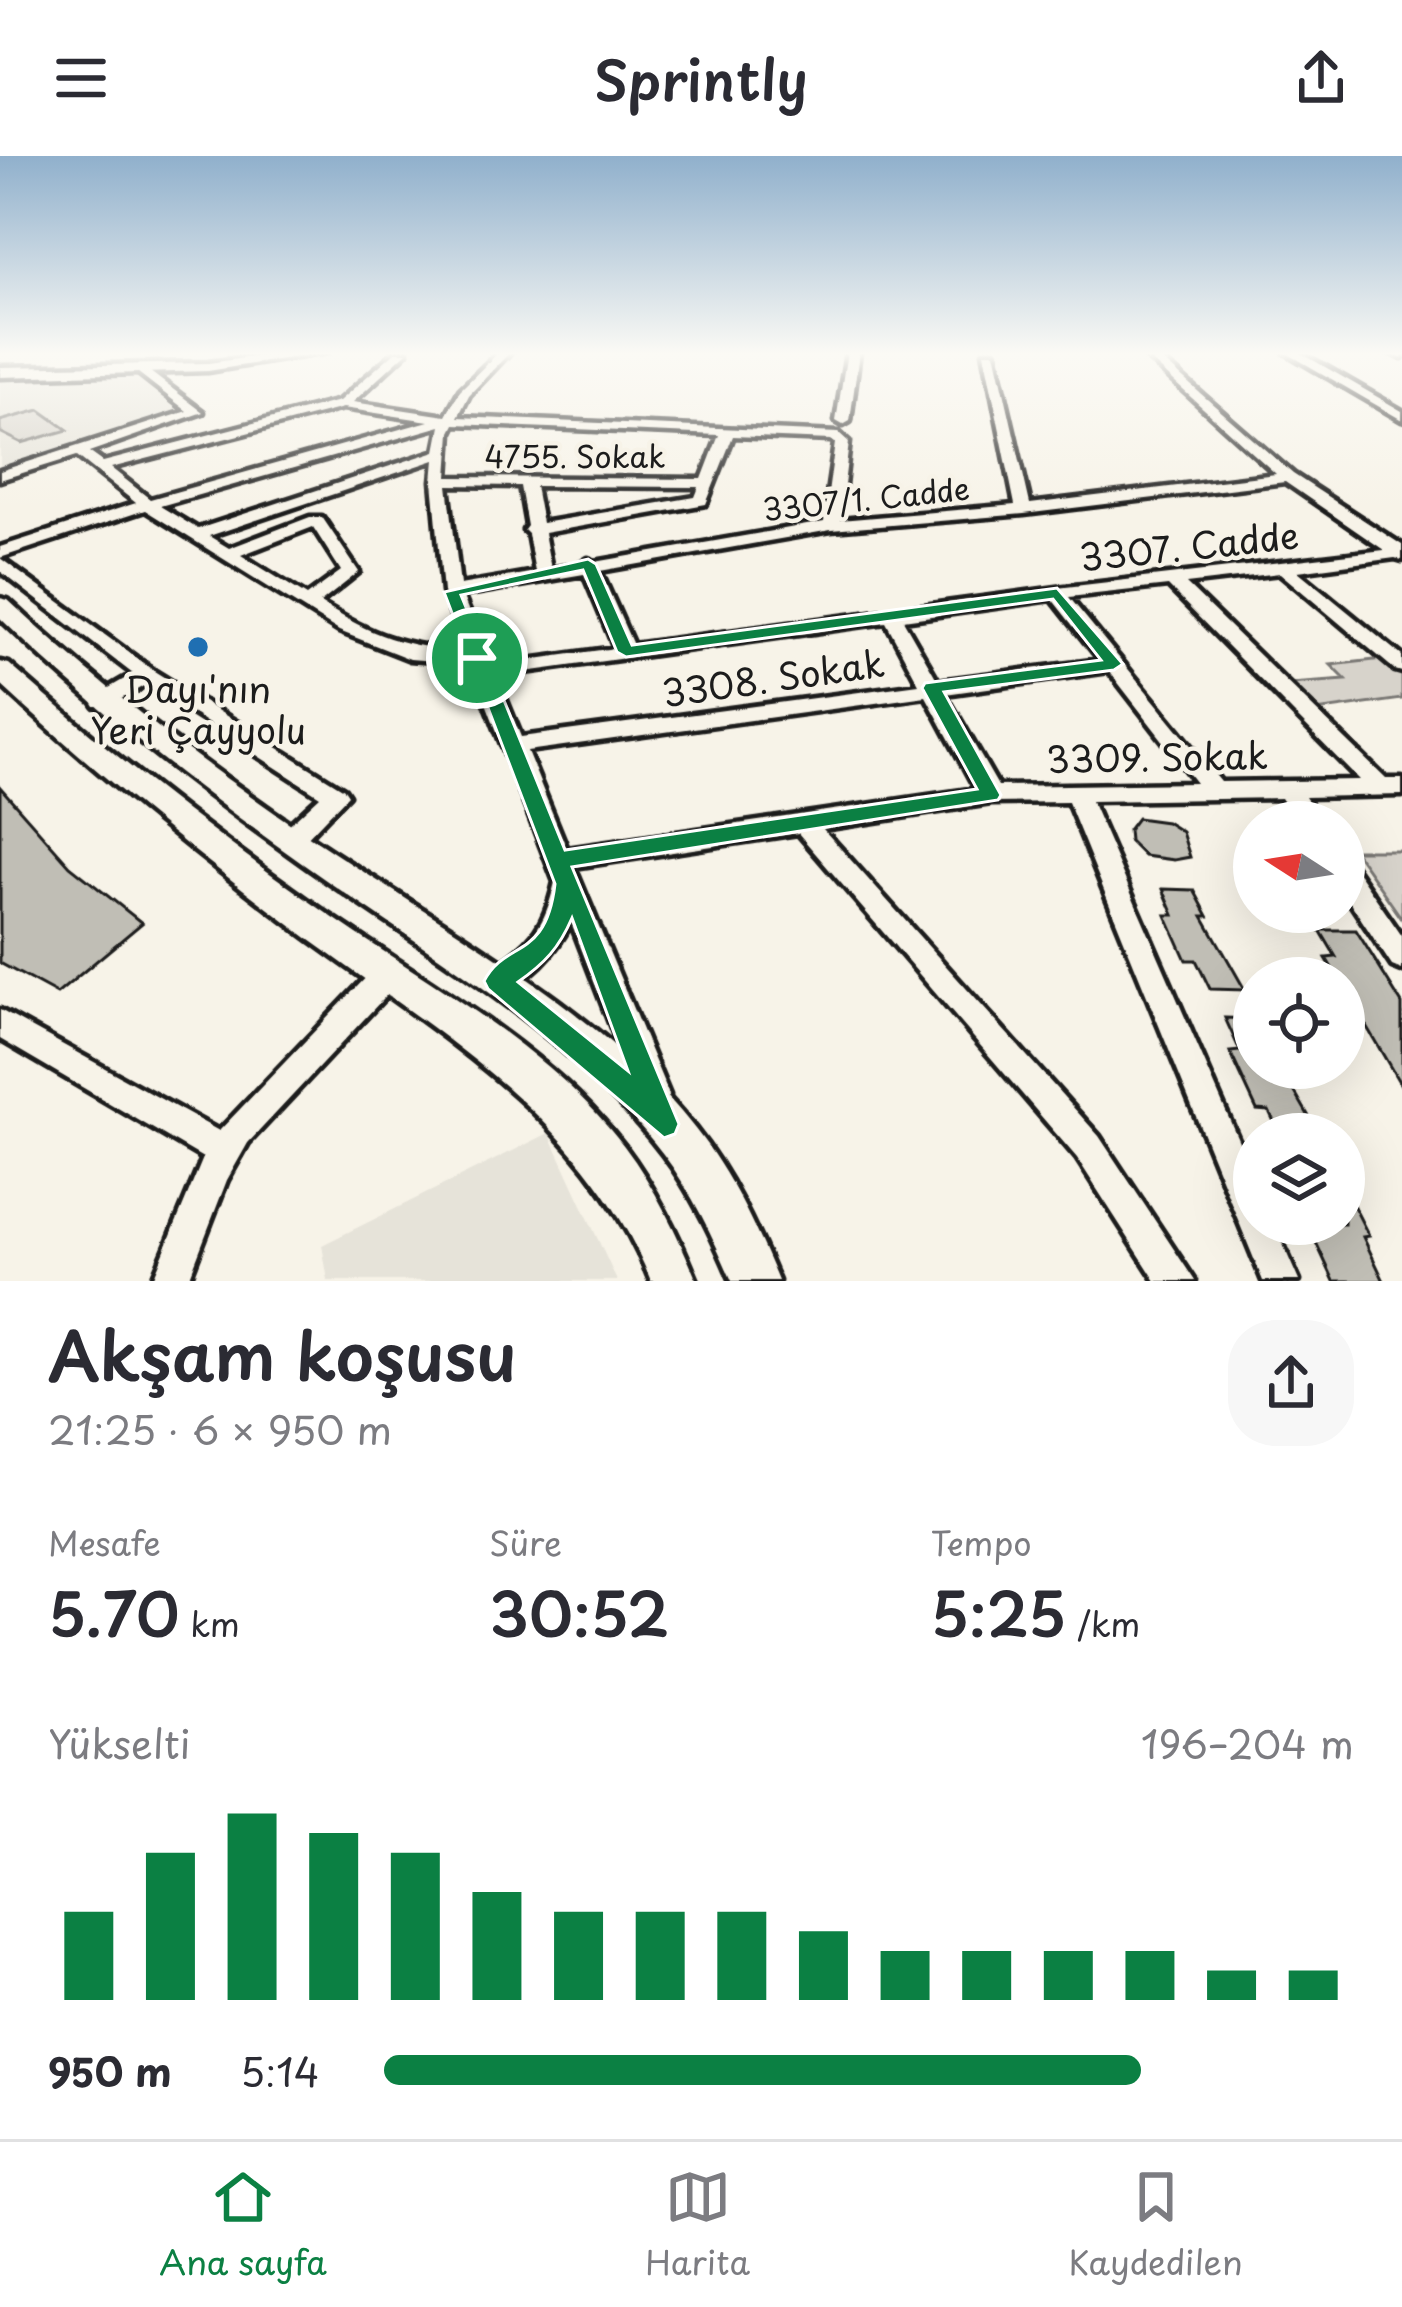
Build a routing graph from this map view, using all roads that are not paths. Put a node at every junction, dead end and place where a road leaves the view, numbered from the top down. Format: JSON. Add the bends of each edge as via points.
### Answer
{"nodes":[{"id":1,"x":187,"y":404,"type":"edge"},
{"id":2,"x":341,"y":404,"type":"edge"},
{"id":3,"x":346,"y":404,"type":"edge"},
{"id":4,"x":457,"y":404,"type":"edge"},
{"id":5,"x":844,"y":404,"type":"edge"},
{"id":6,"x":1000,"y":404,"type":"edge"},
{"id":7,"x":1207,"y":404,"type":"edge"},
{"id":8,"x":448,"y":420,"type":"junction"},
{"id":9,"x":840,"y":429,"type":"junction"},
{"id":10,"x":728,"y":430,"type":"junction"},
{"id":11,"x":80,"y":451,"type":"junction"},
{"id":12,"x":440,"y":454,"type":"junction"},
{"id":13,"x":100,"y":467,"type":"junction"},
{"id":14,"x":0,"y":476,"type":"edge"},
{"id":15,"x":1288,"y":477,"type":"junction"},
{"id":16,"x":440,"y":481,"type":"junction"},
{"id":17,"x":527,"y":482,"type":"junction"},
{"id":18,"x":710,"y":483,"type":"junction"},
{"id":19,"x":148,"y":506,"type":"junction"},
{"id":20,"x":1024,"y":509,"type":"junction"},
{"id":21,"x":831,"y":525,"type":"junction"},
{"id":22,"x":532,"y":530,"type":"junction"},
{"id":23,"x":195,"y":535,"type":"junction"},
{"id":24,"x":1400,"y":552,"type":"edge"},
{"id":25,"x":0,"y":553,"type":"edge"},
{"id":26,"x":229,"y":554,"type":"junction"},
{"id":27,"x":0,"y":563,"type":"edge"},
{"id":28,"x":588,"y":564,"type":"junction"},
{"id":29,"x":1283,"y":567,"type":"junction"},
{"id":30,"x":543,"y":572,"type":"junction"},
{"id":31,"x":1172,"y":580,"type":"junction"},
{"id":32,"x":452,"y":592,"type":"junction"},
{"id":33,"x":1057,"y":593,"type":"junction"},
{"id":34,"x":310,"y":602,"type":"junction"},
{"id":35,"x":0,"y":605,"type":"edge"},
{"id":36,"x":891,"y":614,"type":"junction"},
{"id":37,"x":626,"y":652,"type":"junction"},
{"id":38,"x":1114,"y":664,"type":"junction"},
{"id":39,"x":480,"y":665,"type":"junction"},
{"id":40,"x":1402,"y":666,"type":"edge"},
{"id":41,"x":2,"y":675,"type":"edge"},
{"id":42,"x":147,"y":675,"type":"junction"},
{"id":43,"x":932,"y":688,"type":"junction"},
{"id":44,"x":101,"y":701,"type":"junction"},
{"id":45,"x":512,"y":746,"type":"junction"},
{"id":46,"x":1391,"y":787,"type":"edge"},
{"id":47,"x":1288,"y":790,"type":"junction"},
{"id":48,"x":1216,"y":793,"type":"junction"},
{"id":49,"x":1076,"y":794,"type":"junction"},
{"id":50,"x":991,"y":795,"type":"junction"},
{"id":51,"x":1296,"y":801,"type":"edge"},
{"id":52,"x":802,"y":820,"type":"junction"},
{"id":53,"x":290,"y":839,"type":"junction"},
{"id":54,"x":562,"y":872,"type":"junction"},
{"id":55,"x":1365,"y":903,"type":"edge"},
{"id":56,"x":1402,"y":958,"type":"edge"},
{"id":57,"x":386,"y":976,"type":"junction"},
{"id":58,"x":497,"y":981,"type":"junction"},
{"id":59,"x":0,"y":1023,"type":"edge"},
{"id":60,"x":664,"y":1124,"type":"junction"},
{"id":61,"x":224,"y":1152,"type":"junction"},
{"id":62,"x":1233,"y":1166,"type":"edge"},
{"id":63,"x":1266,"y":1245,"type":"edge"},
{"id":64,"x":170,"y":1281,"type":"edge"},
{"id":65,"x":674,"y":1281,"type":"edge"},
{"id":66,"x":755,"y":1281,"type":"edge"},
{"id":67,"x":1177,"y":1281,"type":"edge"},
{"id":68,"x":1281,"y":1281,"type":"edge"}],
"edges":[{"from":1,"to":11,"type":"street","via":[[197,412]]},
{"from":2,"to":13,"type":"street"},
{"from":3,"to":8,"type":"street"},
{"from":4,"to":8,"type":"street"},
{"from":5,"to":9,"type":"street"},
{"from":6,"to":20,"type":"street"},
{"from":7,"to":15,"type":"street"},
{"from":8,"to":10,"type":"street"},
{"from":8,"to":12,"type":"street"},
{"from":8,"to":19,"type":"street"},
{"from":9,"to":10,"type":"street"},
{"from":9,"to":21,"type":"street"},
{"from":10,"to":18,"type":"street"},
{"from":11,"to":13,"type":"street","name":"3307. Cadde"},
{"from":11,"to":14,"type":"street"},
{"from":12,"to":16,"type":"street"},
{"from":12,"to":23,"type":"street"},
{"from":13,"to":19,"type":"street","name":"3307. Cadde"},
{"from":15,"to":20,"type":"street","name":"3307/1. Cadde"},
{"from":15,"to":24,"type":"street"},
{"from":16,"to":17,"type":"street","name":"4755. Sokak"},
{"from":16,"to":32,"type":"street"},
{"from":17,"to":18,"type":"street","name":"4755. Sokak"},
{"from":17,"to":22,"type":"street"},
{"from":18,"to":22,"type":"street","via":[[701,502]]},
{"from":19,"to":23,"type":"street","name":"3307. Cadde"},
{"from":19,"to":25,"type":"street"},
{"from":20,"to":21,"type":"street","name":"3307/1. Cadde"},
{"from":21,"to":28,"type":"street","name":"3307/1. Cadde"},
{"from":22,"to":30,"type":"street"},
{"from":23,"to":26,"type":"street","name":"3307. Cadde"},
{"from":24,"to":29,"type":"street","name":"3307. Cadde"},
{"from":26,"to":34,"type":"street","name":"3307. Cadde"},
{"from":26,"to":34,"type":"street","via":[[316,520],[350,572]]},
{"from":27,"to":42,"type":"street"},
{"from":28,"to":30,"type":"street","name":"3307/1. Cadde"},
{"from":28,"to":37,"type":"street"},
{"from":29,"to":31,"type":"street","name":"3307. Cadde"},
{"from":29,"to":40,"type":"street"},
{"from":30,"to":32,"type":"street","name":"3307/1. Cadde"},
{"from":31,"to":33,"type":"street","name":"3307. Cadde"},
{"from":31,"to":46,"type":"street"},
{"from":32,"to":39,"type":"street"},
{"from":33,"to":36,"type":"street","name":"3307. Cadde"},
{"from":33,"to":38,"type":"street"},
{"from":34,"to":39,"type":"street","name":"3307. Cadde","via":[[410,653]]},
{"from":35,"to":44,"type":"main road"},
{"from":36,"to":37,"type":"street","name":"3307. Cadde"},
{"from":36,"to":43,"type":"street"},
{"from":37,"to":39,"type":"street","name":"3307. Cadde"},
{"from":38,"to":43,"type":"street","name":"3308. Sokak"},
{"from":38,"to":48,"type":"street"},
{"from":39,"to":45,"type":"street"},
{"from":41,"to":57,"type":"main road","via":[[150,802]]},
{"from":42,"to":44,"type":"street"},
{"from":42,"to":53,"type":"street","via":[[336,795]]},
{"from":43,"to":45,"type":"street","name":"3308. Sokak"},
{"from":43,"to":50,"type":"street"},
{"from":44,"to":53,"type":"main road"},
{"from":45,"to":54,"type":"street"},
{"from":46,"to":47,"type":"street","name":"3309. Sokak"},
{"from":47,"to":48,"type":"street","name":"3309. Sokak"},
{"from":47,"to":51,"type":"street"},
{"from":48,"to":49,"type":"street","name":"3309. Sokak"},
{"from":49,"to":50,"type":"street","name":"3309. Sokak"},
{"from":49,"to":62,"type":"street"},
{"from":50,"to":52,"type":"street","name":"3309. Sokak"},
{"from":52,"to":54,"type":"street","name":"3309. Sokak"},
{"from":52,"to":67,"type":"street","via":[[1088,1147]]},
{"from":53,"to":58,"type":"main road"},
{"from":54,"to":58,"type":"street","via":[[564,908],[550,939]]},
{"from":54,"to":60,"type":"street"},
{"from":55,"to":56,"type":"street"},
{"from":57,"to":61,"type":"street"},
{"from":57,"to":65,"type":"main road","via":[[508,1060],[585,1129],[625,1177]]},
{"from":58,"to":60,"type":"main road"},
{"from":59,"to":61,"type":"street"},
{"from":60,"to":66,"type":"main road"},
{"from":61,"to":64,"type":"street"},
{"from":63,"to":68,"type":"street"}]}
